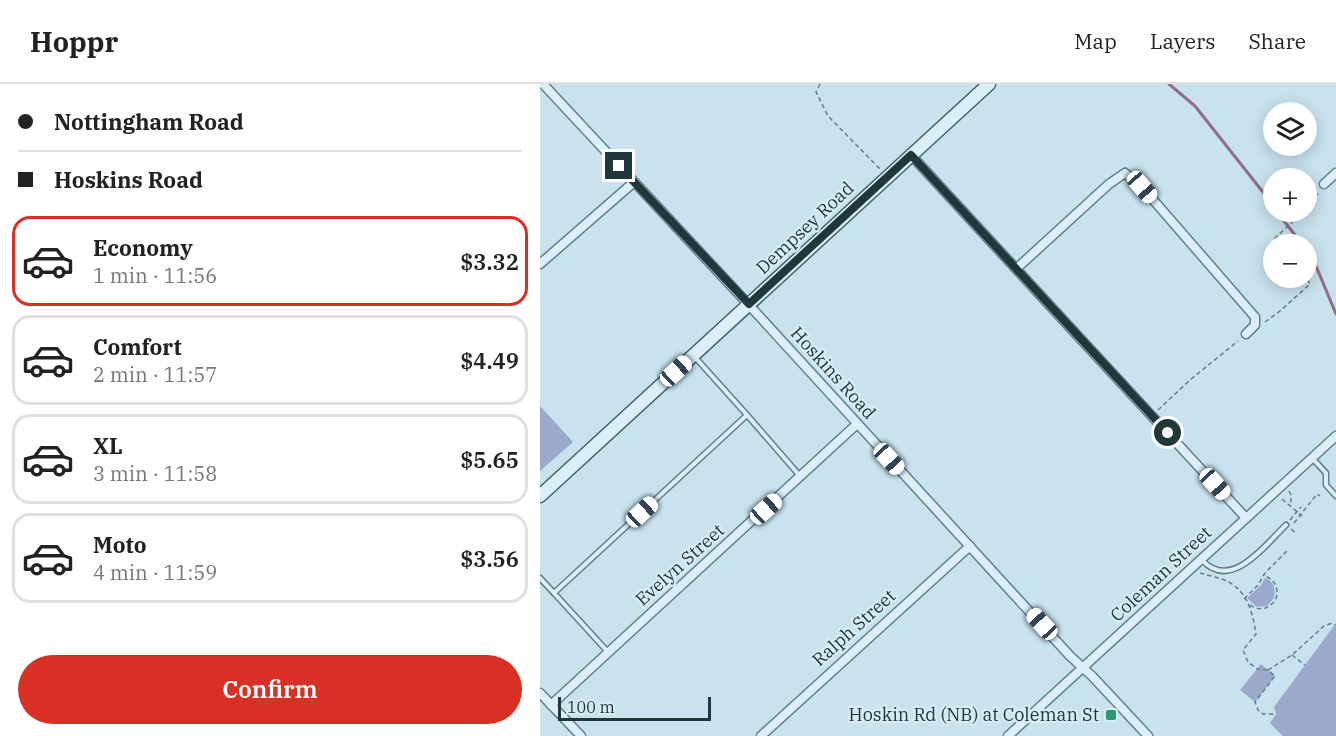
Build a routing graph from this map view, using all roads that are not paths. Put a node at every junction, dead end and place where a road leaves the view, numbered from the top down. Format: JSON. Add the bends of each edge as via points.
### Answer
{"nodes":[{"id":1,"x":543,"y":84,"type":"edge"},
{"id":2,"x":989,"y":84,"type":"edge"},
{"id":3,"x":911,"y":155,"type":"junction"},
{"id":4,"x":1336,"y":173,"type":"edge"},
{"id":5,"x":634,"y":182,"type":"junction"},
{"id":6,"x":1324,"y":184,"type":"road end"},
{"id":7,"x":540,"y":264,"type":"edge"},
{"id":8,"x":1016,"y":269,"type":"junction"},
{"id":9,"x":749,"y":304,"type":"junction"},
{"id":10,"x":1246,"y":334,"type":"road end"},
{"id":11,"x":693,"y":356,"type":"junction"},
{"id":12,"x":747,"y":415,"type":"junction"},
{"id":13,"x":857,"y":424,"type":"junction"},
{"id":14,"x":1336,"y":436,"type":"edge"},
{"id":15,"x":1312,"y":458,"type":"junction"},
{"id":16,"x":801,"y":477,"type":"junction"},
{"id":17,"x":540,"y":496,"type":"edge"},
{"id":18,"x":1336,"y":496,"type":"edge"},
{"id":19,"x":1246,"y":518,"type":"junction"},
{"id":20,"x":1286,"y":525,"type":"road end"},
{"id":21,"x":970,"y":546,"type":"junction"},
{"id":22,"x":1202,"y":560,"type":"junction"},
{"id":23,"x":540,"y":578,"type":"edge"},
{"id":24,"x":554,"y":593,"type":"junction"},
{"id":25,"x":608,"y":652,"type":"junction"},
{"id":26,"x":1084,"y":668,"type":"junction"},
{"id":27,"x":540,"y":693,"type":"edge"},
{"id":28,"x":551,"y":705,"type":"junction"},
{"id":29,"x":581,"y":736,"type":"edge"},
{"id":30,"x":762,"y":736,"type":"edge"},
{"id":31,"x":1008,"y":736,"type":"edge"},
{"id":32,"x":1148,"y":736,"type":"edge"}],
"edges":[{"from":1,"to":5,"type":"street","name":"Hoskins Road"},
{"from":2,"to":3,"type":"street","name":"Dempsey Road"},
{"from":3,"to":8,"type":"street"},
{"from":3,"to":9,"type":"street","name":"Dempsey Road"},
{"from":4,"to":6,"type":"street"},
{"from":5,"to":7,"type":"street"},
{"from":5,"to":9,"type":"street","name":"Hoskins Road"},
{"from":8,"to":10,"type":"street","via":[[1125,173],[1142,187],[1255,317],[1255,325]]},
{"from":8,"to":19,"type":"street"},
{"from":9,"to":11,"type":"street","name":"Dempsey Road"},
{"from":9,"to":13,"type":"street","name":"Hoskins Road"},
{"from":11,"to":12,"type":"lane"},
{"from":11,"to":17,"type":"street","name":"Dempsey Road"},
{"from":12,"to":16,"type":"lane"},
{"from":12,"to":24,"type":"lane"},
{"from":13,"to":16,"type":"street","name":"Evelyn Street"},
{"from":13,"to":21,"type":"street","name":"Hoskins Road"},
{"from":14,"to":15,"type":"street","name":"Coleman Street"},
{"from":15,"to":18,"type":"lane","via":[[1326,473],[1328,488]]},
{"from":15,"to":19,"type":"street","name":"Coleman Street"},
{"from":16,"to":25,"type":"street","name":"Evelyn Street"},
{"from":19,"to":22,"type":"street","name":"Coleman Street"},
{"from":20,"to":22,"type":"lane","via":[[1233,570],[1220,572]]},
{"from":21,"to":26,"type":"street","name":"Hoskins Road"},
{"from":21,"to":30,"type":"street","name":"Ralph Street"},
{"from":22,"to":26,"type":"street","name":"Coleman Street"},
{"from":23,"to":24,"type":"lane"},
{"from":24,"to":25,"type":"lane"},
{"from":25,"to":28,"type":"street","name":"Evelyn Street"},
{"from":26,"to":31,"type":"street","name":"Coleman Street"},
{"from":26,"to":32,"type":"street","name":"Hoskins Road"},
{"from":27,"to":28,"type":"street"},
{"from":28,"to":29,"type":"street"}]}
